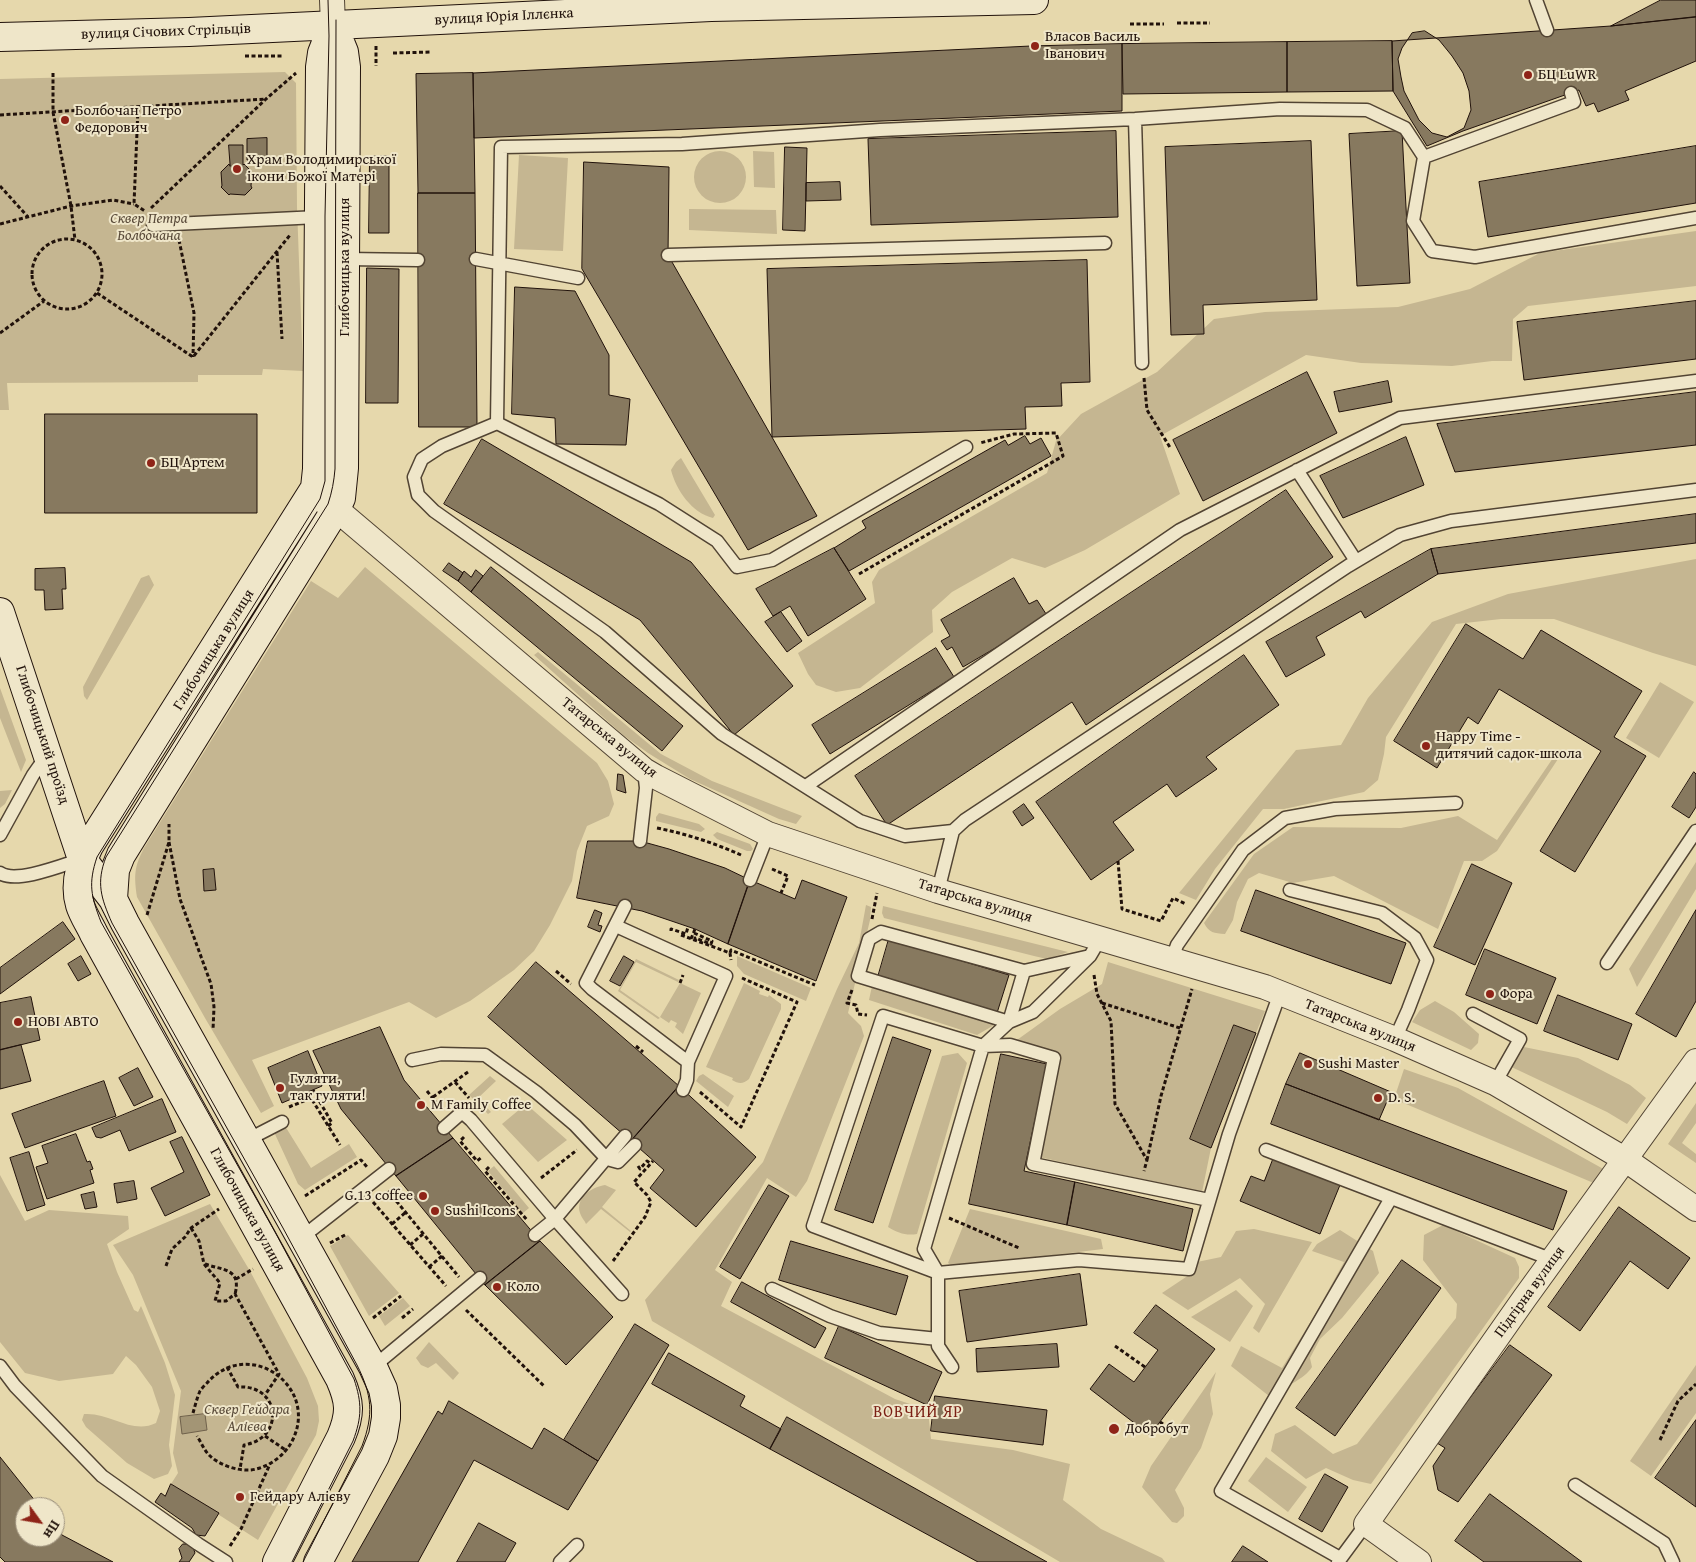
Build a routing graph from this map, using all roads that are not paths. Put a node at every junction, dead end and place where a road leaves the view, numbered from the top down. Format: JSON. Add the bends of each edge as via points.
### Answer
{"nodes":[{"id":1,"x":1034,"y":0,"type":"edge"},
{"id":2,"x":1536,"y":0,"type":"edge"},
{"id":3,"x":714,"y":4,"type":"edge"},
{"id":4,"x":332,"y":13,"type":"edge"},
{"id":5,"x":1547,"y":30,"type":"dead end"},
{"id":6,"x":0,"y":37,"type":"edge"},
{"id":7,"x":1571,"y":93,"type":"dead end"},
{"id":8,"x":1135,"y":119,"type":"junction"},
{"id":9,"x":1424,"y":157,"type":"junction"},
{"id":10,"x":318,"y":217,"type":"junction"},
{"id":11,"x":1696,"y":218,"type":"edge"},
{"id":12,"x":153,"y":225,"type":"dead end"},
{"id":13,"x":1105,"y":243,"type":"dead end"},
{"id":14,"x":668,"y":255,"type":"dead end"},
{"id":15,"x":476,"y":258,"type":"dead end"},
{"id":16,"x":346,"y":259,"type":"junction"},
{"id":17,"x":418,"y":260,"type":"dead end"},
{"id":18,"x":499,"y":263,"type":"junction"},
{"id":19,"x":578,"y":278,"type":"dead end"},
{"id":20,"x":1142,"y":363,"type":"road end"},
{"id":21,"x":1696,"y":381,"type":"edge"},
{"id":22,"x":497,"y":423,"type":"junction"},
{"id":23,"x":966,"y":447,"type":"road end"},
{"id":24,"x":1297,"y":470,"type":"junction"},
{"id":25,"x":1696,"y":490,"type":"edge"},
{"id":26,"x":312,"y":494,"type":"junction"},
{"id":27,"x":336,"y":509,"type":"junction"},
{"id":28,"x":1356,"y":561,"type":"junction"},
{"id":29,"x":0,"y":612,"type":"edge"},
{"id":30,"x":48,"y":753,"type":"junction"},
{"id":31,"x":644,"y":770,"type":"junction"},
{"id":32,"x":806,"y":786,"type":"junction"},
{"id":33,"x":1456,"y":803,"type":"dead end"},
{"id":34,"x":953,"y":831,"type":"junction"},
{"id":35,"x":1696,"y":831,"type":"edge"},
{"id":36,"x":0,"y":834,"type":"edge"},
{"id":37,"x":768,"y":834,"type":"junction"},
{"id":38,"x":640,"y":841,"type":"dead end"},
{"id":39,"x":82,"y":859,"type":"junction"},
{"id":40,"x":115,"y":870,"type":"junction"},
{"id":41,"x":0,"y":873,"type":"edge"},
{"id":42,"x":750,"y":880,"type":"dead end"},
{"id":43,"x":938,"y":890,"type":"junction"},
{"id":44,"x":1290,"y":890,"type":"dead end"},
{"id":45,"x":113,"y":899,"type":"junction"},
{"id":46,"x":625,"y":906,"type":"dead end"},
{"id":47,"x":616,"y":926,"type":"junction"},
{"id":48,"x":1095,"y":947,"type":"junction"},
{"id":49,"x":1172,"y":959,"type":"junction"},
{"id":50,"x":1607,"y":963,"type":"dead end"},
{"id":51,"x":1024,"y":971,"type":"junction"},
{"id":52,"x":1280,"y":993,"type":"junction"},
{"id":53,"x":1473,"y":1014,"type":"dead end"},
{"id":54,"x":1008,"y":1022,"type":"junction"},
{"id":55,"x":1395,"y":1039,"type":"junction"},
{"id":56,"x":983,"y":1046,"type":"junction"},
{"id":57,"x":412,"y":1060,"type":"dead end"},
{"id":58,"x":1696,"y":1060,"type":"edge"},
{"id":59,"x":688,"y":1062,"type":"junction"},
{"id":60,"x":1495,"y":1083,"type":"junction"},
{"id":61,"x":683,"y":1090,"type":"dead end"},
{"id":62,"x":283,"y":1116,"type":"road end"},
{"id":63,"x":447,"y":1125,"type":"road end"},
{"id":64,"x":247,"y":1140,"type":"junction"},
{"id":65,"x":630,"y":1141,"type":"dead end"},
{"id":66,"x":1266,"y":1150,"type":"dead end"},
{"id":67,"x":607,"y":1159,"type":"junction"},
{"id":68,"x":1626,"y":1160,"type":"junction"},
{"id":69,"x":389,"y":1169,"type":"dead end"},
{"id":70,"x":1391,"y":1198,"type":"junction"},
{"id":71,"x":1209,"y":1200,"type":"junction"},
{"id":72,"x":1696,"y":1209,"type":"edge"},
{"id":73,"x":555,"y":1219,"type":"junction"},
{"id":74,"x":535,"y":1235,"type":"dead end"},
{"id":75,"x":314,"y":1242,"type":"junction"},
{"id":76,"x":1553,"y":1260,"type":"junction"},
{"id":77,"x":938,"y":1273,"type":"junction"},
{"id":78,"x":480,"y":1278,"type":"dead end"},
{"id":79,"x":772,"y":1289,"type":"dead end"},
{"id":80,"x":622,"y":1294,"type":"dead end"},
{"id":81,"x":938,"y":1339,"type":"junction"},
{"id":82,"x":0,"y":1366,"type":"edge"},
{"id":83,"x":373,"y":1367,"type":"junction"},
{"id":84,"x":952,"y":1367,"type":"dead end"},
{"id":85,"x":1575,"y":1485,"type":"dead end"},
{"id":86,"x":1366,"y":1524,"type":"junction"},
{"id":87,"x":577,"y":1545,"type":"dead end"},
{"id":88,"x":1339,"y":1560,"type":"edge"},
{"id":89,"x":226,"y":1562,"type":"edge"},
{"id":90,"x":277,"y":1562,"type":"edge"},
{"id":91,"x":318,"y":1562,"type":"edge"},
{"id":92,"x":560,"y":1562,"type":"edge"},
{"id":93,"x":1419,"y":1562,"type":"edge"},
{"id":94,"x":1673,"y":1562,"type":"edge"}],
"edges":[{"from":1,"to":3,"type":"main road","name":"вулиця Юрія Іллєнка"},
{"from":2,"to":5,"type":"lane"},
{"from":3,"to":4,"type":"main road","name":"вулиця Юрія Іллєнка"},
{"from":4,"to":6,"type":"main road","name":"вулиця Січових Стрільців","via":[[189,32]]},
{"from":4,"to":10,"type":"main road","name":"Глибочицька вулиця","via":[[320,67]]},
{"from":4,"to":16,"type":"main road","name":"Глибочицька вулиця","via":[[346,66]]},
{"from":7,"to":9,"type":"lane","via":[[1574,102]]},
{"from":8,"to":9,"type":"lane","via":[[1280,109],[1367,110],[1405,128]]},
{"from":8,"to":18,"type":"lane","via":[[880,130],[682,144],[500,147]]},
{"from":8,"to":20,"type":"lane"},
{"from":9,"to":11,"type":"lane","via":[[1413,221],[1432,251],[1475,257]]},
{"from":10,"to":12,"type":"lane"},
{"from":10,"to":26,"type":"main road","name":"Глибочицька вулиця","via":[[317,469]]},
{"from":13,"to":14,"type":"lane"},
{"from":15,"to":18,"type":"lane"},
{"from":16,"to":17,"type":"lane"},
{"from":16,"to":27,"type":"main road","name":"Глибочицька вулиця","via":[[344,468]]},
{"from":18,"to":19,"type":"lane"},
{"from":18,"to":22,"type":"lane"},
{"from":21,"to":24,"type":"lane","via":[[1400,418]]},
{"from":22,"to":23,"type":"lane","via":[[659,504],[717,541],[737,566],[772,560]]},
{"from":22,"to":32,"type":"lane","via":[[422,458],[414,477],[418,495],[434,511],[605,632],[722,734]]},
{"from":24,"to":28,"type":"lane"},
{"from":24,"to":32,"type":"lane","via":[[1180,530]]},
{"from":25,"to":28,"type":"lane","via":[[1451,521],[1400,535]]},
{"from":26,"to":27,"type":"street","name":"Татарська вулиця"},
{"from":26,"to":39,"type":"main road","name":"Глибочицька вулиця"},
{"from":27,"to":31,"type":"street","name":"Татарська вулиця"},
{"from":27,"to":40,"type":"main road","name":"Глибочицька вулиця","via":[[132,835]]},
{"from":28,"to":34,"type":"lane"},
{"from":29,"to":30,"type":"main road","name":"Глибочицький проїзд"},
{"from":30,"to":36,"type":"lane"},
{"from":30,"to":39,"type":"main road","name":"Глибочицький проїзд"},
{"from":31,"to":37,"type":"street","name":"Татарська вулиця"},
{"from":31,"to":38,"type":"lane","via":[[646,788]]},
{"from":32,"to":34,"type":"lane","via":[[860,821],[905,836]]},
{"from":33,"to":49,"type":"lane","via":[[1335,809],[1285,818],[1243,850],[1177,945]]},
{"from":34,"to":43,"type":"lane"},
{"from":35,"to":50,"type":"lane"},
{"from":37,"to":42,"type":"lane"},
{"from":37,"to":43,"type":"street","name":"Татарська вулиця"},
{"from":39,"to":40,"type":"main road"},
{"from":39,"to":41,"type":"lane","via":[[27,876],[11,877]]},
{"from":39,"to":45,"type":"main road"},
{"from":39,"to":90,"type":"main road","name":"Глибочицька вулиця","via":[[78,890],[80,905],[94,934],[347,1394],[349,1410],[341,1437]]},
{"from":40,"to":45,"type":"main road","name":"Глибочицька вулиця"},
{"from":43,"to":48,"type":"street","name":"Татарська вулиця"},
{"from":44,"to":55,"type":"lane","via":[[1382,913],[1415,938],[1427,960]]},
{"from":45,"to":64,"type":"main road"},
{"from":46,"to":47,"type":"lane"},
{"from":47,"to":59,"type":"lane","via":[[586,982]]},
{"from":47,"to":59,"type":"lane","via":[[726,976]]},
{"from":48,"to":49,"type":"street","name":"Татарська вулиця"},
{"from":48,"to":51,"type":"lane"},
{"from":48,"to":54,"type":"lane","via":[[1033,1012]]},
{"from":49,"to":52,"type":"street","name":"Татарська вулиця"},
{"from":51,"to":54,"type":"lane"},
{"from":51,"to":54,"type":"lane","via":[[881,932],[869,939],[858,976]]},
{"from":52,"to":55,"type":"street","name":"Татарська вулиця"},
{"from":52,"to":71,"type":"lane"},
{"from":53,"to":60,"type":"lane","via":[[1520,1039]]},
{"from":54,"to":56,"type":"lane"},
{"from":55,"to":60,"type":"street","name":"Татарська вулиця"},
{"from":56,"to":71,"type":"lane","via":[[1010,1045],[1054,1058],[1033,1164]]},
{"from":56,"to":77,"type":"lane","via":[[924,1249]]},
{"from":56,"to":77,"type":"lane","via":[[883,1016],[814,1226]]},
{"from":57,"to":67,"type":"lane","via":[[441,1054],[485,1055],[575,1125]]},
{"from":58,"to":68,"type":"street","name":"Підгірна вулиця"},
{"from":59,"to":61,"type":"lane"},
{"from":60,"to":68,"type":"street","name":"Татарська вулиця"},
{"from":62,"to":64,"type":"lane"},
{"from":63,"to":73,"type":"lane","via":[[463,1113]]},
{"from":64,"to":75,"type":"main road"},
{"from":65,"to":67,"type":"lane"},
{"from":66,"to":70,"type":"lane"},
{"from":67,"to":73,"type":"lane"},
{"from":68,"to":72,"type":"street","name":"Татарська вулиця"},
{"from":68,"to":76,"type":"street","name":"Підгірна вулиця"},
{"from":69,"to":75,"type":"lane"},
{"from":70,"to":76,"type":"lane"},
{"from":70,"to":88,"type":"lane","via":[[1222,1491]]},
{"from":71,"to":77,"type":"lane","via":[[1189,1270],[1079,1260]]},
{"from":73,"to":74,"type":"lane"},
{"from":73,"to":80,"type":"lane"},
{"from":75,"to":83,"type":"main road"},
{"from":76,"to":86,"type":"street","name":"Підгірна вулиця"},
{"from":77,"to":81,"type":"lane"},
{"from":78,"to":83,"type":"lane"},
{"from":79,"to":81,"type":"lane","via":[[830,1316],[879,1333]]},
{"from":81,"to":84,"type":"lane","via":[[938,1346]]},
{"from":82,"to":89,"type":"lane","via":[[15,1386],[102,1476]]},
{"from":83,"to":91,"type":"main road","via":[[386,1405],[383,1436]]},
{"from":85,"to":94,"type":"lane","via":[[1664,1543]]},
{"from":86,"to":88,"type":"lane"},
{"from":86,"to":93,"type":"street"},
{"from":87,"to":92,"type":"lane"}]}
